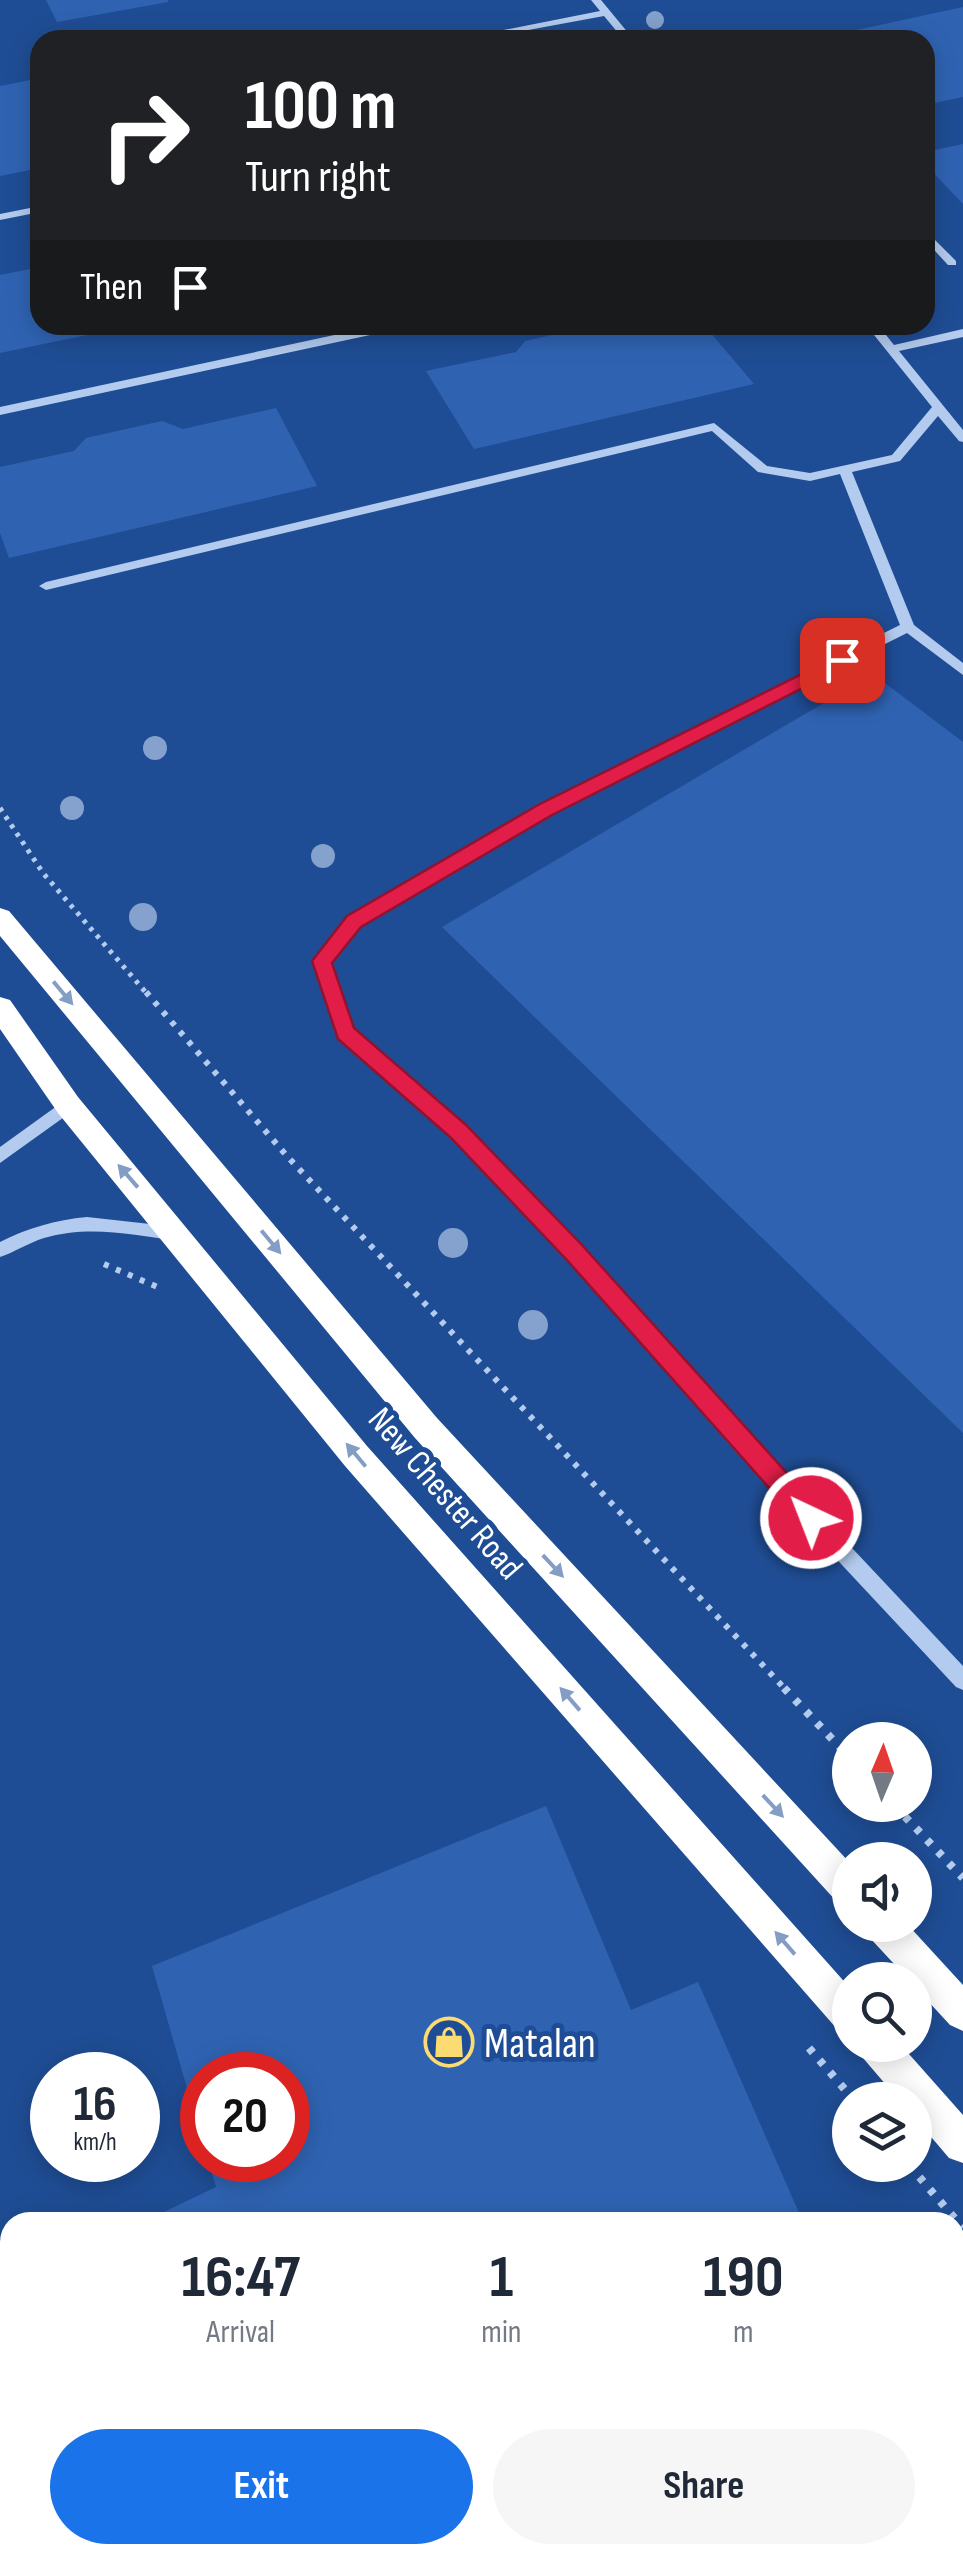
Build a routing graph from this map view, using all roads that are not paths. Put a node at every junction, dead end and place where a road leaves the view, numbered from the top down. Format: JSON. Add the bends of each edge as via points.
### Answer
{"nodes":[{"id":1,"x":596,"y":0,"type":"edge"},
{"id":2,"x":606,"y":13,"type":"junction"},
{"id":3,"x":513,"y":30,"type":"edge"},
{"id":4,"x":620,"y":30,"type":"edge"},
{"id":5,"x":30,"y":211,"type":"edge"},
{"id":6,"x":0,"y":217,"type":"edge"},
{"id":7,"x":935,"y":244,"type":"edge"},
{"id":8,"x":952,"y":263,"type":"dead end"},
{"id":9,"x":963,"y":333,"type":"edge"},
{"id":10,"x":352,"y":335,"type":"edge"},
{"id":11,"x":880,"y":335,"type":"edge"},
{"id":12,"x":892,"y":350,"type":"junction"},
{"id":13,"x":938,"y":408,"type":"junction"},
{"id":14,"x":0,"y":411,"type":"edge"},
{"id":15,"x":963,"y":438,"type":"edge"},
{"id":16,"x":844,"y":469,"type":"junction"},
{"id":17,"x":46,"y":586,"type":"dead end"},
{"id":18,"x":908,"y":628,"type":"junction"},
{"id":19,"x":963,"y":670,"type":"edge"},
{"id":20,"x":0,"y":918,"type":"edge"},
{"id":21,"x":0,"y":1008,"type":"edge"},
{"id":22,"x":68,"y":1106,"type":"junction"},
{"id":23,"x":0,"y":1156,"type":"edge"},
{"id":24,"x":178,"y":1234,"type":"junction"},
{"id":25,"x":0,"y":1250,"type":"edge"},
{"id":26,"x":963,"y":1680,"type":"edge"},
{"id":27,"x":832,"y":1869,"type":"edge"},
{"id":28,"x":899,"y":1942,"type":"edge"},
{"id":29,"x":832,"y":1996,"type":"edge"},
{"id":30,"x":963,"y":2012,"type":"edge"},
{"id":31,"x":891,"y":2062,"type":"edge"},
{"id":32,"x":963,"y":2144,"type":"edge"}],
"edges":[{"from":1,"to":2,"type":"street"},
{"from":2,"to":3,"type":"street"},
{"from":2,"to":4,"type":"street"},
{"from":5,"to":6,"type":"street"},
{"from":7,"to":8,"type":"street"},
{"from":9,"to":12,"type":"street"},
{"from":10,"to":14,"type":"street"},
{"from":11,"to":12,"type":"street"},
{"from":12,"to":13,"type":"street"},
{"from":13,"to":15,"type":"street"},
{"from":13,"to":16,"type":"street","via":[[896,458]]},
{"from":16,"to":17,"type":"street","via":[[810,476],[763,469],[714,428]]},
{"from":16,"to":18,"type":"street"},
{"from":18,"to":19,"type":"street"},
{"from":18,"to":26,"type":"street","via":[[577,792],[354,922],[322,961],[346,1033],[434,1106],[574,1252]]},
{"from":20,"to":27,"type":"highway","name":"New Chester Road","one_way":true,"via":[[426,1428]]},
{"from":21,"to":22,"type":"highway","name":"New Chester Road"},
{"from":22,"to":23,"type":"street"},
{"from":24,"to":22,"type":"highway","name":"New Chester Road","one_way":true},
{"from":24,"to":25,"type":"street","via":[[89,1221],[32,1232]]},
{"from":29,"to":24,"type":"highway","name":"New Chester Road","one_way":true,"via":[[356,1456]]},
{"from":28,"to":30,"type":"highway"},
{"from":31,"to":32,"type":"highway"}]}
